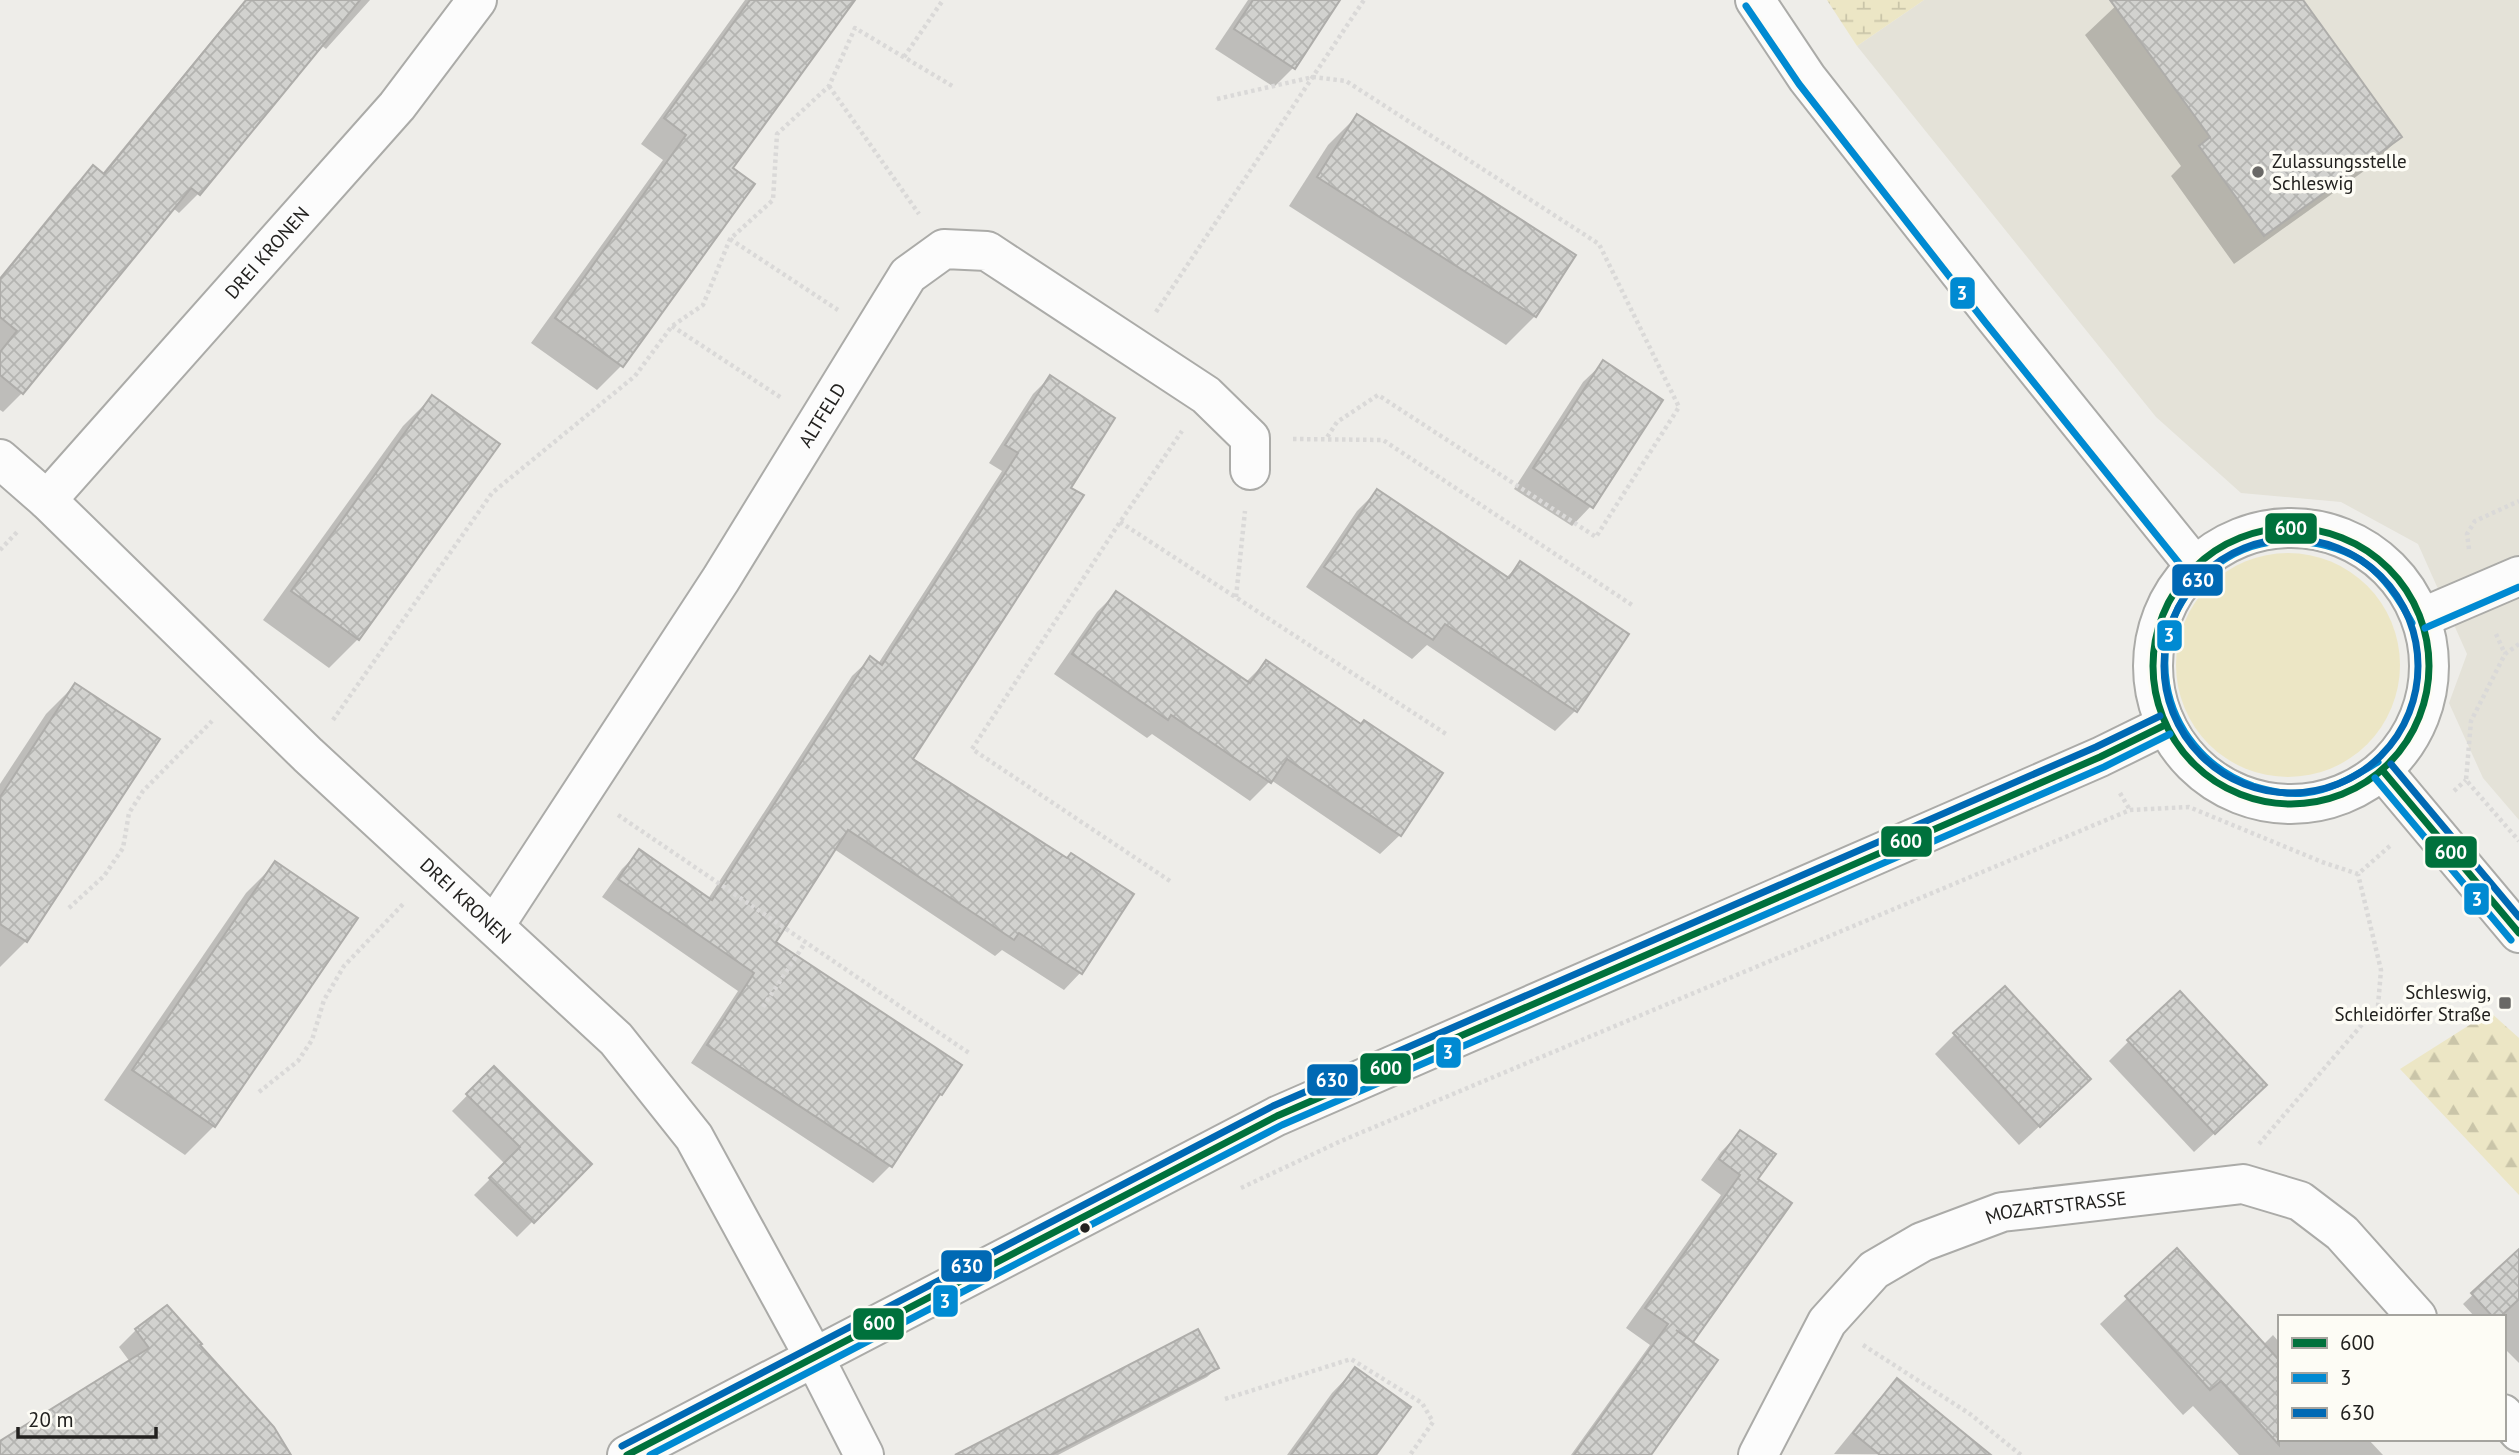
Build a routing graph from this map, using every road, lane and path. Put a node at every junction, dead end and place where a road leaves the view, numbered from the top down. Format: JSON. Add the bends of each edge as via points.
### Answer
{"nodes":[{"id":1,"x":477,"y":0,"type":"edge"},
{"id":2,"x":943,"y":0,"type":"edge"},
{"id":3,"x":1364,"y":0,"type":"edge"},
{"id":4,"x":1755,"y":0,"type":"edge"},
{"id":5,"x":904,"y":57,"type":"junction"},
{"id":6,"x":1313,"y":77,"type":"junction"},
{"id":7,"x":829,"y":86,"type":"junction"},
{"id":8,"x":954,"y":87,"type":"dead end"},
{"id":9,"x":1217,"y":99,"type":"dead end"},
{"id":10,"x":730,"y":239,"type":"junction"},
{"id":11,"x":944,"y":248,"type":"junction"},
{"id":12,"x":672,"y":326,"type":"junction"},
{"id":13,"x":873,"y":332,"type":"junction"},
{"id":14,"x":1133,"y":348,"type":"junction"},
{"id":15,"x":1206,"y":396,"type":"junction"},
{"id":16,"x":817,"y":422,"type":"junction"},
{"id":17,"x":1326,"y":439,"type":"junction"},
{"id":18,"x":1250,"y":454,"type":"junction"},
{"id":19,"x":0,"y":459,"type":"edge"},
{"id":20,"x":47,"y":500,"type":"junction"},
{"id":21,"x":1120,"y":522,"type":"junction"},
{"id":22,"x":2195,"y":566,"type":"junction"},
{"id":23,"x":2519,"y":576,"type":"edge"},
{"id":24,"x":1236,"y":597,"type":"junction"},
{"id":25,"x":1632,"y":605,"type":"dead end"},
{"id":26,"x":2421,"y":618,"type":"junction"},
{"id":27,"x":2519,"y":645,"type":"edge"},
{"id":28,"x":243,"y":691,"type":"junction"},
{"id":29,"x":2165,"y":725,"type":"junction"},
{"id":30,"x":1446,"y":734,"type":"dead end"},
{"id":31,"x":308,"y":755,"type":"junction"},
{"id":32,"x":2383,"y":771,"type":"junction"},
{"id":33,"x":2466,"y":780,"type":"junction"},
{"id":34,"x":582,"y":791,"type":"junction"},
{"id":35,"x":2422,"y":817,"type":"junction"},
{"id":36,"x":2519,"y":841,"type":"edge"},
{"id":37,"x":435,"y":871,"type":"junction"},
{"id":38,"x":2358,"y":874,"type":"junction"},
{"id":39,"x":1170,"y":881,"type":"dead end"},
{"id":40,"x":69,"y":908,"type":"dead end"},
{"id":41,"x":495,"y":925,"type":"junction"},
{"id":42,"x":2519,"y":933,"type":"edge"},
{"id":43,"x":805,"y":943,"type":"junction"},
{"id":44,"x":763,"y":1007,"type":"dead end"},
{"id":45,"x":969,"y":1053,"type":"dead end"},
{"id":46,"x":258,"y":1092,"type":"dead end"},
{"id":47,"x":2243,"y":1184,"type":"junction"},
{"id":48,"x":1233,"y":1191,"type":"dead end"},
{"id":49,"x":2415,"y":1315,"type":"edge"},
{"id":50,"x":1827,"y":1322,"type":"junction"},
{"id":51,"x":814,"y":1357,"type":"junction"},
{"id":52,"x":1225,"y":1399,"type":"dead end"},
{"id":53,"x":2505,"y":1416,"type":"edge"},
{"id":54,"x":2519,"y":1432,"type":"edge"},
{"id":55,"x":627,"y":1455,"type":"edge"},
{"id":56,"x":864,"y":1455,"type":"edge"},
{"id":57,"x":1410,"y":1455,"type":"edge"},
{"id":58,"x":1758,"y":1455,"type":"edge"},
{"id":59,"x":2021,"y":1455,"type":"edge"}],
"edges":[{"from":1,"to":20,"type":"street","name":"DREI KRONEN","via":[[397,106]]},
{"from":2,"to":5,"type":"path"},
{"from":3,"to":6,"type":"path"},
{"from":4,"to":22,"type":"street","via":[[1807,78]]},
{"from":5,"to":7,"type":"path","via":[[855,28]]},
{"from":5,"to":8,"type":"path"},
{"from":6,"to":9,"type":"path"},
{"from":6,"to":14,"type":"path"},
{"from":6,"to":17,"type":"path","via":[[1346,81],[1599,244],[1679,407],[1596,537],[1378,396],[1337,422]]},
{"from":7,"to":10,"type":"path","via":[[777,134],[773,200]]},
{"from":7,"to":11,"type":"path"},
{"from":10,"to":12,"type":"path","via":[[703,305]]},
{"from":10,"to":13,"type":"path"},
{"from":11,"to":13,"type":"street","name":"ALTFELD","via":[[908,275]]},
{"from":11,"to":14,"type":"street","via":[[987,251]]},
{"from":12,"to":16,"type":"path"},
{"from":12,"to":31,"type":"path","via":[[635,376],[492,493]]},
{"from":13,"to":16,"type":"street","name":"ALTFELD"},
{"from":14,"to":15,"type":"street"},
{"from":15,"to":18,"type":"street"},
{"from":15,"to":21,"type":"path"},
{"from":16,"to":34,"type":"street","name":"ALTFELD"},
{"from":17,"to":18,"type":"path"},
{"from":17,"to":25,"type":"path","via":[[1383,440]]},
{"from":18,"to":24,"type":"path"},
{"from":19,"to":20,"type":"street","name":"DREI KRONEN"},
{"from":20,"to":28,"type":"street","name":"DREI KRONEN"},
{"from":21,"to":24,"type":"path"},
{"from":21,"to":39,"type":"path","via":[[972,749]]},
{"from":22,"to":26,"type":"street","via":[[2233,540],[2276,528],[2321,531],[2364,548],[2399,578]]},
{"from":22,"to":29,"type":"street","via":[[2169,601],[2154,642],[2154,686]]},
{"from":23,"to":26,"type":"street"},
{"from":24,"to":30,"type":"path"},
{"from":26,"to":32,"type":"street","via":[[2430,659],[2426,700],[2410,739]]},
{"from":27,"to":33,"type":"path","via":[[2505,654],[2471,721]]},
{"from":28,"to":31,"type":"street","name":"DREI KRONEN"},
{"from":28,"to":40,"type":"path","via":[[143,791],[129,813],[123,848],[104,876]]},
{"from":29,"to":32,"type":"street","via":[[2191,763],[2225,788],[2265,802],[2307,804],[2347,793]]},
{"from":29,"to":51,"type":"street","via":[[1277,1116]]},
{"from":31,"to":37,"type":"street","name":"DREI KRONEN"},
{"from":32,"to":35,"type":"street"},
{"from":33,"to":35,"type":"path"},
{"from":33,"to":36,"type":"path"},
{"from":34,"to":41,"type":"street","name":"ALTFELD"},
{"from":34,"to":43,"type":"path"},
{"from":35,"to":38,"type":"path"},
{"from":35,"to":42,"type":"street"},
{"from":37,"to":41,"type":"street","name":"DREI KRONEN"},
{"from":37,"to":46,"type":"path","via":[[344,966],[324,1000],[312,1040],[298,1060]]},
{"from":38,"to":47,"type":"path","via":[[2381,970],[2378,1006],[2249,1155]]},
{"from":38,"to":48,"type":"path","via":[[2189,807],[2130,810]]},
{"from":41,"to":51,"type":"street","name":"DREI KRONEN","via":[[616,1039],[694,1137]]},
{"from":43,"to":44,"type":"path"},
{"from":43,"to":45,"type":"path"},
{"from":47,"to":49,"type":"street","name":"MOZARTSTRASSE","via":[[2301,1201],[2342,1233]]},
{"from":47,"to":50,"type":"street","name":"MOZARTSTRASSE","via":[[2003,1212],[1922,1242],[1874,1270]]},
{"from":50,"to":58,"type":"street","name":"MOZARTSTRASSE"},
{"from":50,"to":59,"type":"path","via":[[1970,1414]]},
{"from":51,"to":55,"type":"street"},
{"from":51,"to":56,"type":"street","name":"DREI KRONEN"},
{"from":52,"to":57,"type":"path","via":[[1352,1359],[1422,1403],[1433,1422]]},
{"from":53,"to":54,"type":"street"}]}
